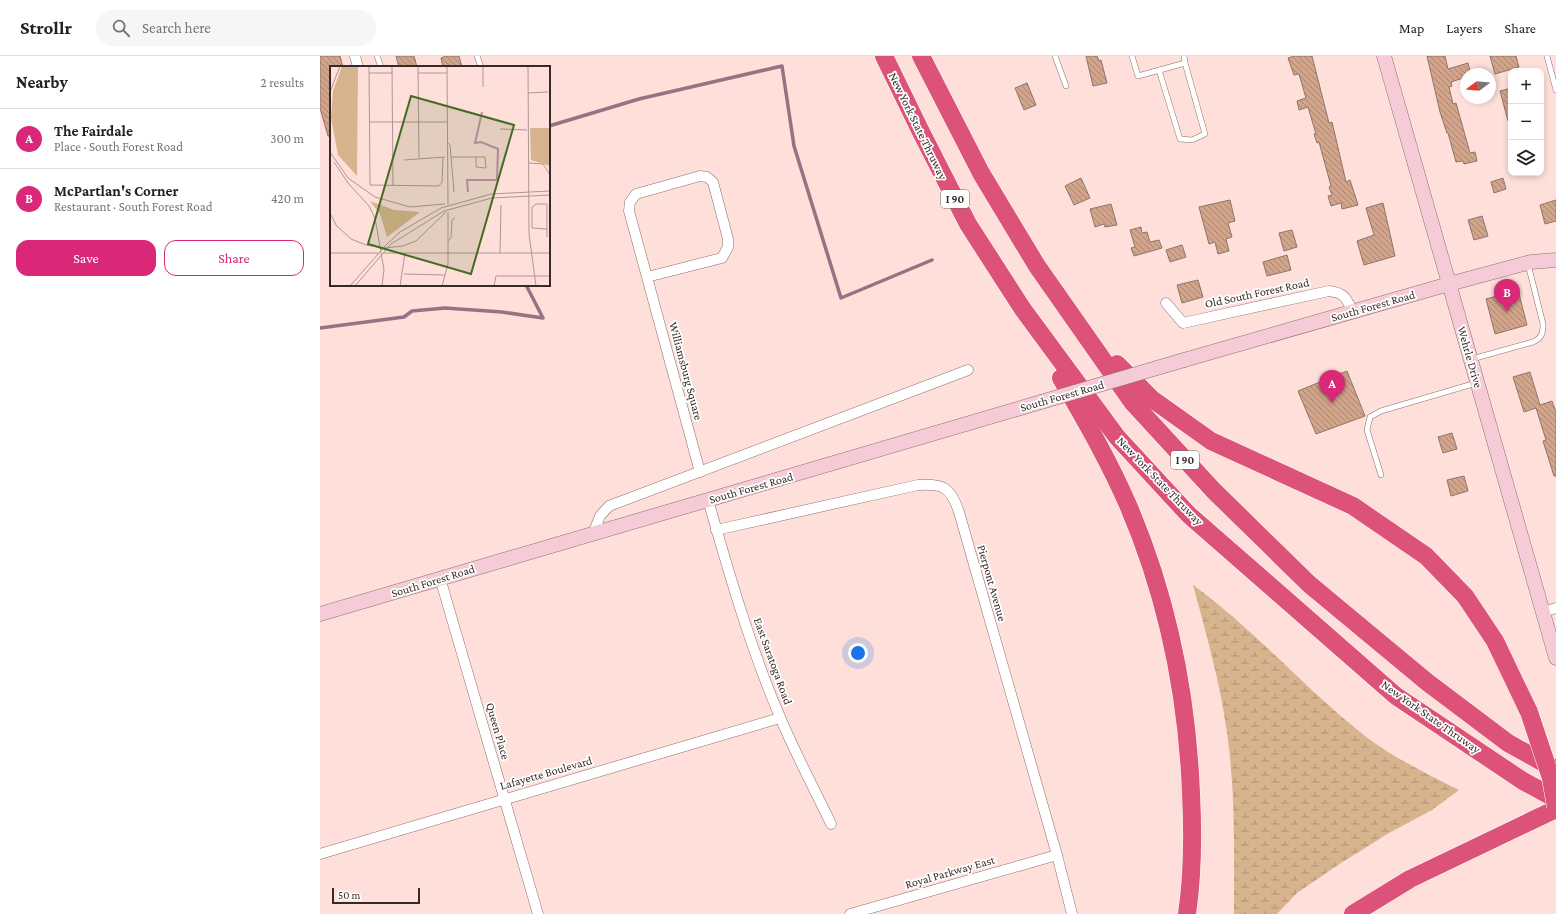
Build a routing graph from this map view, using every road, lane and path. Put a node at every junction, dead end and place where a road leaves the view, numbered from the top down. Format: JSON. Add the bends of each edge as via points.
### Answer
{"nodes":[{"id":1,"x":355,"y":56,"type":"edge"},
{"id":2,"x":377,"y":56,"type":"edge"},
{"id":3,"x":477,"y":56,"type":"edge"},
{"id":4,"x":884,"y":56,"type":"edge"},
{"id":5,"x":921,"y":56,"type":"edge"},
{"id":6,"x":1055,"y":56,"type":"edge"},
{"id":7,"x":1132,"y":56,"type":"edge"},
{"id":8,"x":1184,"y":56,"type":"edge"},
{"id":9,"x":1384,"y":56,"type":"edge"},
{"id":10,"x":1547,"y":56,"type":"edge"},
{"id":11,"x":1185,"y":63,"type":"junction"},
{"id":12,"x":358,"y":66,"type":"edge"},
{"id":13,"x":381,"y":66,"type":"edge"},
{"id":14,"x":481,"y":66,"type":"edge"},
{"id":15,"x":1159,"y":70,"type":"junction"},
{"id":16,"x":1066,"y":86,"type":"dead end"},
{"id":17,"x":1556,"y":90,"type":"edge"},
{"id":18,"x":1556,"y":260,"type":"edge"},
{"id":19,"x":1530,"y":263,"type":"junction"},
{"id":20,"x":647,"y":277,"type":"junction"},
{"id":21,"x":1449,"y":284,"type":"junction"},
{"id":22,"x":1166,"y":303,"type":"dead end"},
{"id":23,"x":1022,"y":308,"type":"junction"},
{"id":24,"x":1353,"y":312,"type":"junction"},
{"id":25,"x":1083,"y":330,"type":"junction"},
{"id":26,"x":1471,"y":360,"type":"junction"},
{"id":27,"x":968,"y":370,"type":"dead end"},
{"id":28,"x":1477,"y":383,"type":"junction"},
{"id":29,"x":700,"y":472,"type":"junction"},
{"id":30,"x":1381,"y":475,"type":"dead end"},
{"id":31,"x":708,"y":500,"type":"junction"},
{"id":32,"x":716,"y":530,"type":"junction"},
{"id":33,"x":593,"y":534,"type":"junction"},
{"id":34,"x":440,"y":578,"type":"junction"},
{"id":35,"x":1549,"y":610,"type":"edge"},
{"id":36,"x":320,"y":614,"type":"edge"},
{"id":37,"x":1556,"y":658,"type":"edge"},
{"id":38,"x":780,"y":718,"type":"junction"},
{"id":39,"x":1556,"y":770,"type":"edge"},
{"id":40,"x":504,"y":799,"type":"junction"},
{"id":41,"x":1556,"y":799,"type":"edge"},
{"id":42,"x":1556,"y":808,"type":"edge"},
{"id":43,"x":831,"y":824,"type":"dead end"},
{"id":44,"x":320,"y":854,"type":"edge"},
{"id":45,"x":1057,"y":855,"type":"junction"},
{"id":46,"x":538,"y":914,"type":"edge"},
{"id":47,"x":850,"y":914,"type":"edge"},
{"id":48,"x":1072,"y":914,"type":"edge"},
{"id":49,"x":1187,"y":914,"type":"edge"},
{"id":50,"x":1353,"y":914,"type":"edge"}],
"edges":[{"from":1,"to":12,"type":"street"},
{"from":2,"to":13,"type":"lane"},
{"from":3,"to":14,"type":"lane"},
{"from":4,"to":23,"type":"highway","name":"New York State Thruway","number":"I 90","via":[[968,224]]},
{"from":5,"to":25,"type":"highway","name":"New York State Thruway","number":"I 90","via":[[981,173],[1037,266]]},
{"from":6,"to":16,"type":"lane"},
{"from":7,"to":15,"type":"lane","via":[[1138,76]]},
{"from":8,"to":11,"type":"lane"},
{"from":9,"to":21,"type":"street","name":"Wehrle Drive"},
{"from":10,"to":17,"type":"lane"},
{"from":11,"to":15,"type":"lane"},
{"from":11,"to":15,"type":"lane","via":[[1205,134],[1192,140],[1180,139]]},
{"from":18,"to":19,"type":"street","name":"South Forest Road"},
{"from":19,"to":21,"type":"street","name":"South Forest Road"},
{"from":19,"to":26,"type":"lane","via":[[1543,324],[1541,336],[1538,340]]},
{"from":20,"to":20,"type":"street","name":"Williamsburg Square","via":[[629,211],[630,202],[636,194],[700,176],[707,177],[713,182],[728,239],[728,247],[722,258]]},
{"from":20,"to":29,"type":"street","name":"Williamsburg Square"},
{"from":21,"to":24,"type":"street","name":"South Forest Road"},
{"from":21,"to":26,"type":"street","name":"Wehrle Drive"},
{"from":22,"to":24,"type":"street","name":"Old South Forest Road","via":[[1183,323],[1329,291],[1339,292],[1346,297]]},
{"from":23,"to":41,"type":"highway","name":"New York State Thruway","number":"I 90","via":[[1117,437],[1189,515],[1396,696],[1523,781]]},
{"from":23,"to":49,"type":"highway","via":[[1098,444],[1128,505],[1166,612],[1179,676],[1190,757],[1192,828]]},
{"from":24,"to":31,"type":"street","name":"South Forest Road","bridge":true},
{"from":25,"to":39,"type":"highway","name":"New York State Thruway","number":"I 90","via":[[1133,403],[1214,490],[1309,584],[1427,682],[1508,743]]},
{"from":25,"to":42,"type":"highway","bridge":true,"via":[[1152,399],[1212,441],[1353,506],[1426,556],[1465,596],[1495,641],[1529,712],[1551,778]]},
{"from":26,"to":28,"type":"street","name":"Wehrle Drive"},
{"from":27,"to":29,"type":"street"},
{"from":28,"to":30,"type":"lane","via":[[1381,411],[1370,417],[1367,430]]},
{"from":28,"to":35,"type":"street","name":"Wehrle Drive"},
{"from":29,"to":33,"type":"street","via":[[609,506],[600,516]]},
{"from":31,"to":32,"type":"street","name":"East Saratoga Road"},
{"from":31,"to":33,"type":"street","name":"South Forest Road"},
{"from":32,"to":38,"type":"street","name":"East Saratoga Road","via":[[739,604]]},
{"from":32,"to":45,"type":"street","name":"Pierpont Avenue","via":[[918,485],[934,484],[946,489],[954,498],[959,512]]},
{"from":33,"to":34,"type":"street","name":"South Forest Road"},
{"from":34,"to":36,"type":"street","name":"South Forest Road"},
{"from":34,"to":40,"type":"street","name":"Queen Place"},
{"from":35,"to":37,"type":"street","name":"Wehrle Drive"},
{"from":38,"to":40,"type":"street","name":"Lafayette Boulevard"},
{"from":38,"to":43,"type":"street","name":"East Saratoga Road"},
{"from":40,"to":44,"type":"street","name":"Lafayette Boulevard"},
{"from":40,"to":46,"type":"street","name":"Queen Place"},
{"from":42,"to":50,"type":"highway","via":[[1410,878]]},
{"from":45,"to":47,"type":"street","name":"Royal Parkway East"},
{"from":45,"to":48,"type":"street","name":"Pierpont Avenue"}]}
